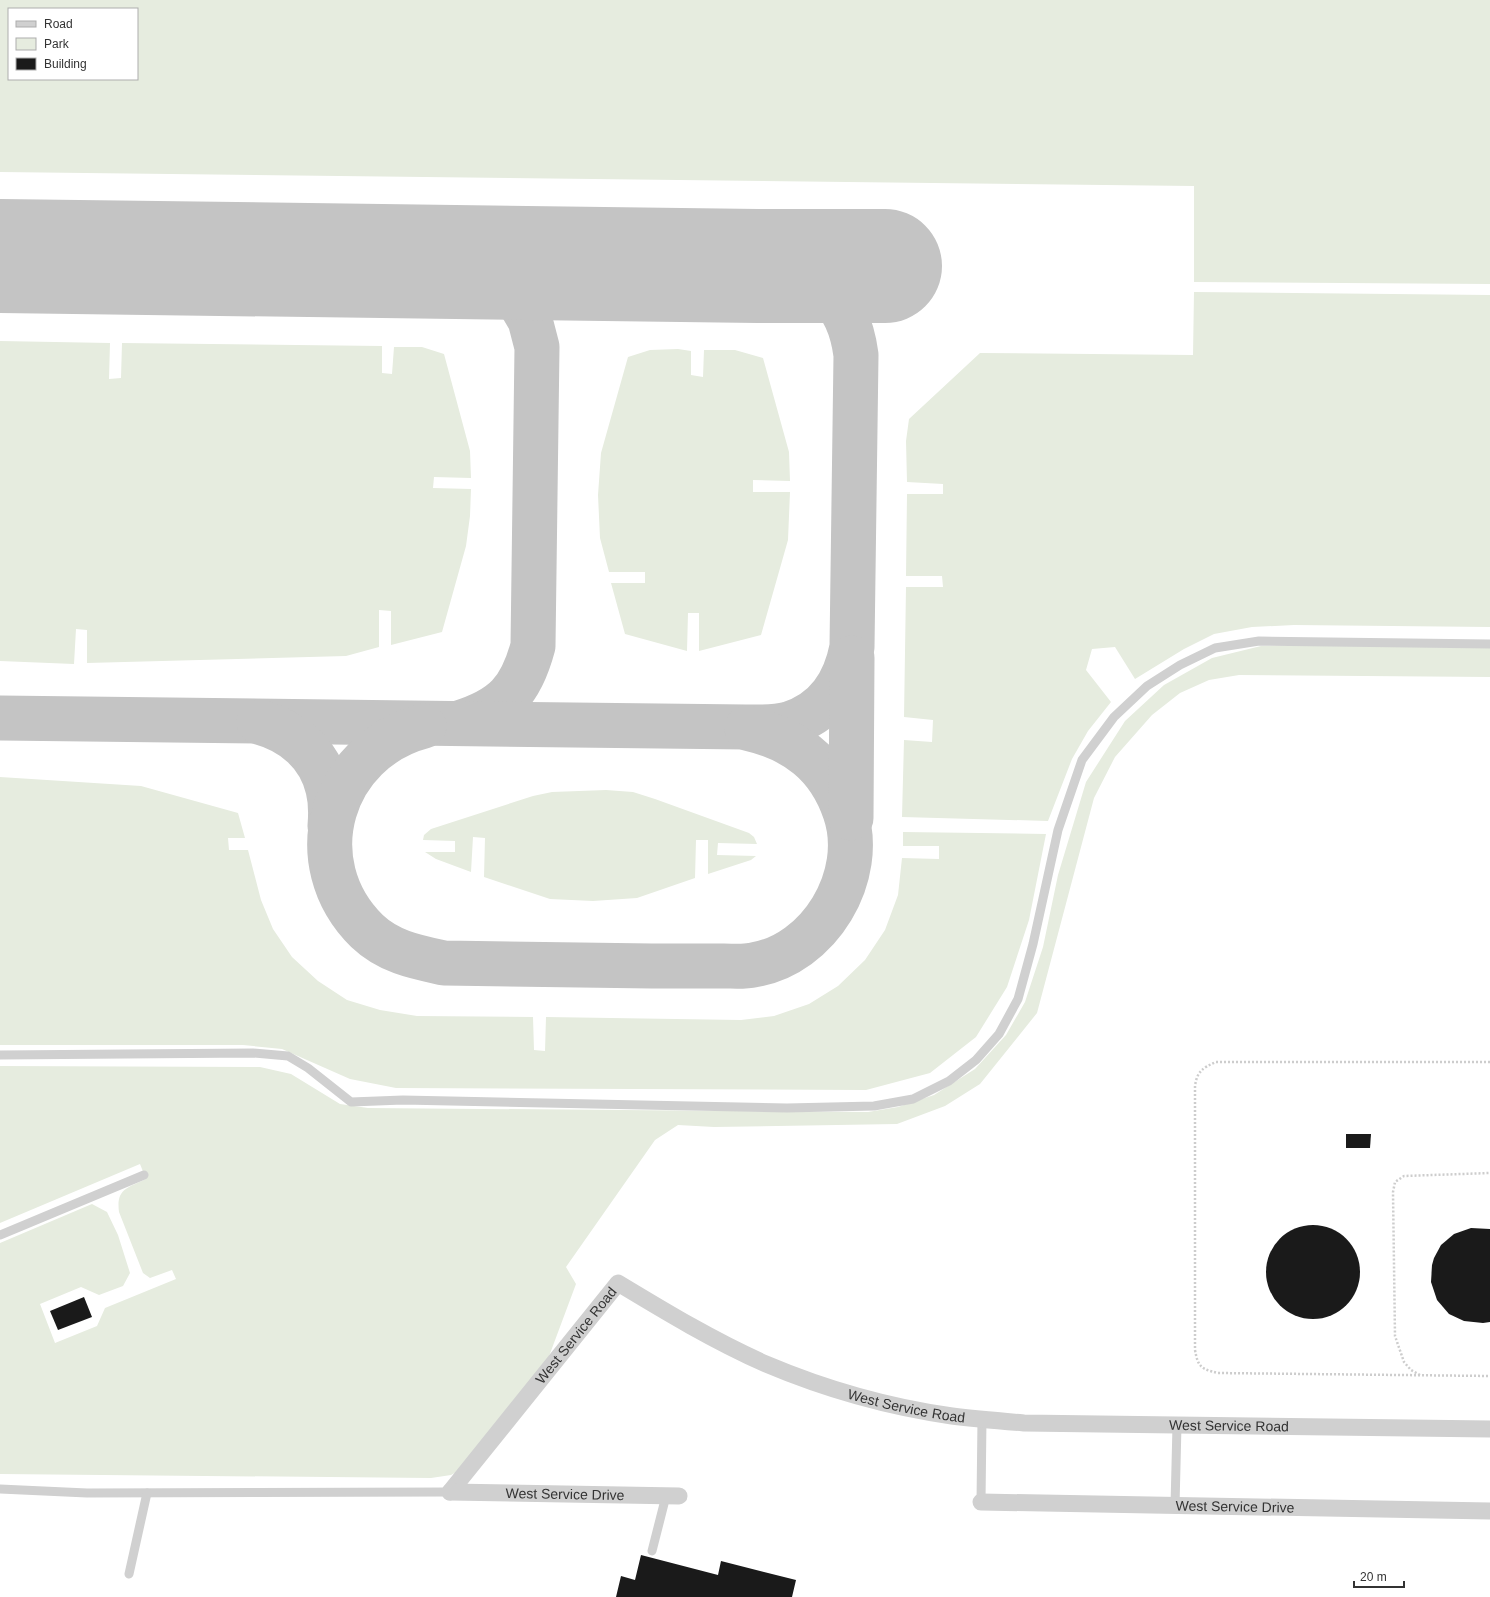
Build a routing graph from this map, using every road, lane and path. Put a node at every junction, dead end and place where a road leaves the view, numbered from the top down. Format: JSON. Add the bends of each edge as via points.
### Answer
{"nodes":[{"id":1,"x":1490,"y":644,"type":"edge"},
{"id":2,"x":0,"y":1055,"type":"edge"},
{"id":3,"x":1490,"y":1062,"type":"edge"},
{"id":4,"x":1490,"y":1173,"type":"edge"},
{"id":5,"x":144,"y":1175,"type":"dead end"},
{"id":6,"x":0,"y":1235,"type":"edge"},
{"id":7,"x":1421,"y":1376,"type":"junction"},
{"id":8,"x":1490,"y":1376,"type":"edge"},
{"id":9,"x":982,"y":1419,"type":"junction"},
{"id":10,"x":1177,"y":1425,"type":"junction"},
{"id":11,"x":1490,"y":1429,"type":"edge"},
{"id":12,"x":0,"y":1490,"type":"edge"},
{"id":13,"x":450,"y":1492,"type":"junction"},
{"id":14,"x":147,"y":1493,"type":"junction"},
{"id":15,"x":672,"y":1496,"type":"joint"},
{"id":16,"x":981,"y":1502,"type":"joint"},
{"id":17,"x":1175,"y":1506,"type":"junction"},
{"id":18,"x":1490,"y":1511,"type":"edge"},
{"id":19,"x":652,"y":1551,"type":"dead end"},
{"id":20,"x":129,"y":1574,"type":"dead end"}],
"edges":[{"from":1,"to":2,"type":"lane","via":[[1259,641],[1214,648],[1147,686],[1114,718],[1082,760],[1058,830],[1018,999],[1000,1034],[976,1060],[949,1081],[913,1099],[874,1106],[787,1108],[403,1100],[352,1102],[288,1056],[253,1053]]},
{"from":3,"to":7,"type":"path","via":[[1216,1062],[1206,1066],[1197,1076],[1194,1086],[1195,1350],[1198,1362],[1205,1370],[1218,1373]]},
{"from":4,"to":7,"type":"path","via":[[1404,1176],[1395,1182],[1395,1336],[1404,1362]]},
{"from":5,"to":6,"type":"lane"},
{"from":7,"to":8,"type":"path"},
{"from":9,"to":10,"type":"street","name":"West Service Road","via":[[1024,1423]]},
{"from":9,"to":13,"type":"street","name":"West Service Road","via":[[876,1401],[802,1378],[722,1343],[618,1283]]},
{"from":9,"to":16,"type":"lane"},
{"from":10,"to":11,"type":"street","name":"West Service Road"},
{"from":10,"to":17,"type":"lane"},
{"from":12,"to":14,"type":"lane"},
{"from":13,"to":14,"type":"lane"},
{"from":13,"to":15,"type":"street","name":"West Service Drive"},
{"from":14,"to":20,"type":"lane"},
{"from":15,"to":19,"type":"lane"},
{"from":16,"to":17,"type":"street","name":"West Service Drive"},
{"from":17,"to":18,"type":"street","name":"West Service Drive"}]}
